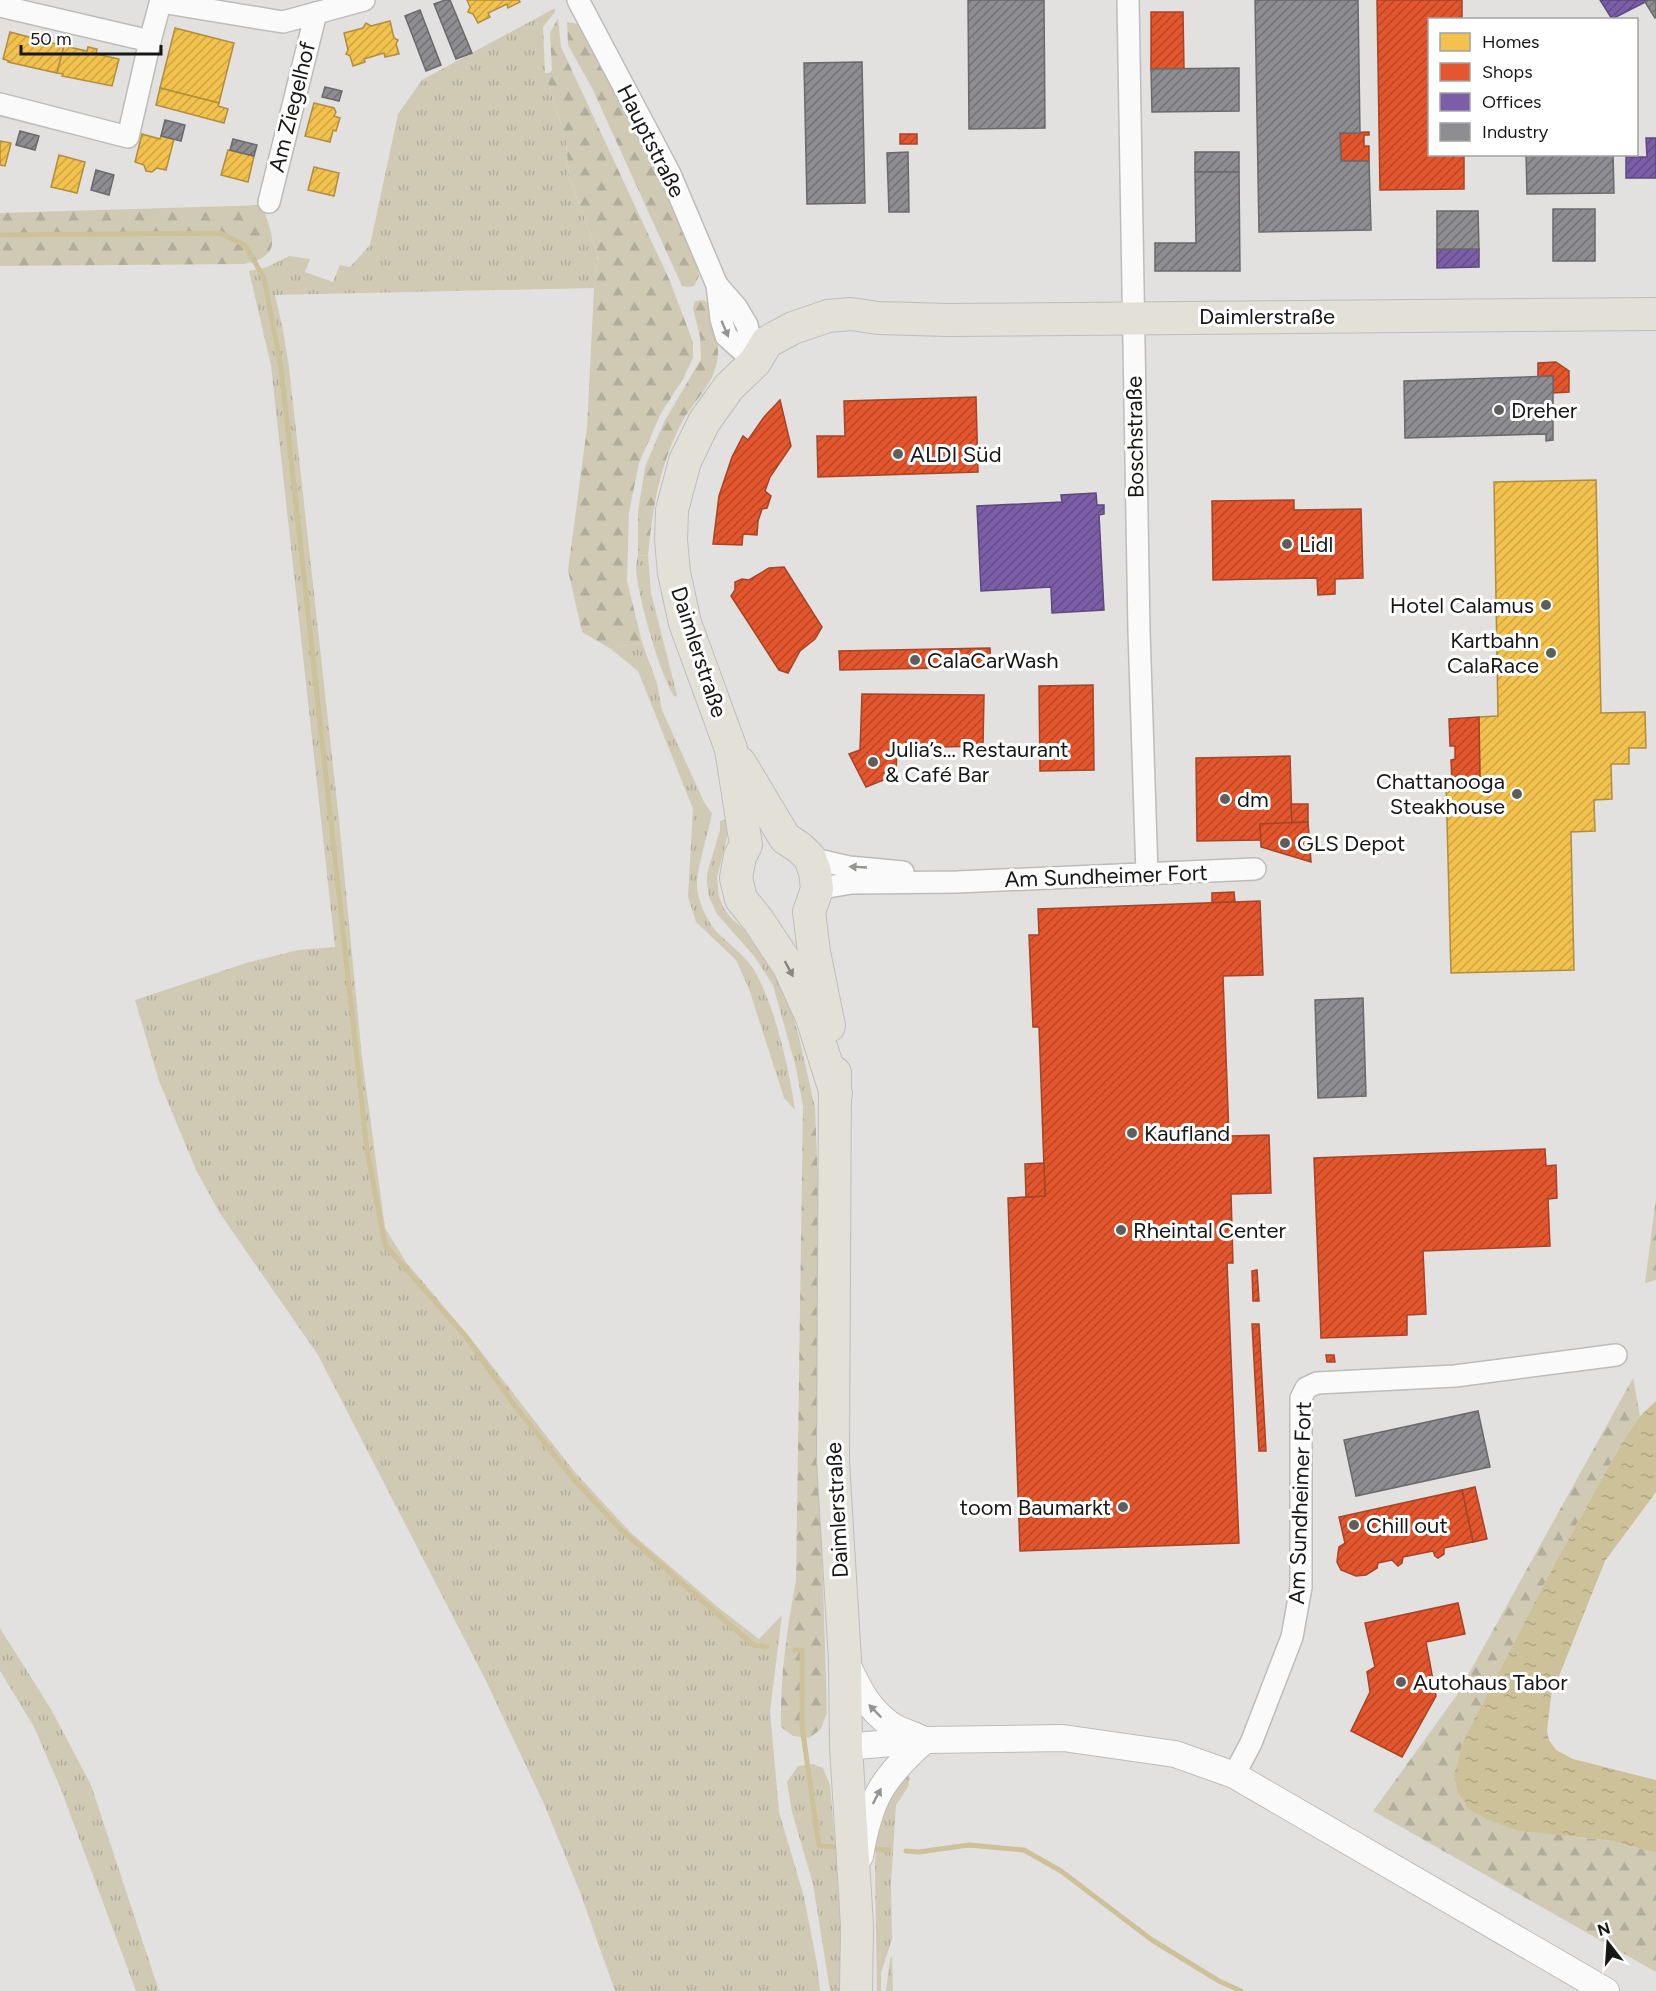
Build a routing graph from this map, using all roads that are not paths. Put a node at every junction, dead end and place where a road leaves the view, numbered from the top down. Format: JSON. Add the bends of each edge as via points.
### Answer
{"nodes":[{"id":1,"x":364,"y":0,"type":"edge"},
{"id":2,"x":578,"y":0,"type":"edge"},
{"id":3,"x":1128,"y":0,"type":"edge"},
{"id":4,"x":161,"y":1,"type":"edge"},
{"id":5,"x":0,"y":6,"type":"edge"},
{"id":6,"x":316,"y":13,"type":"junction"},
{"id":7,"x":150,"y":41,"type":"junction"},
{"id":8,"x":0,"y":104,"type":"edge"},
{"id":9,"x":269,"y":202,"type":"dead end"},
{"id":10,"x":1656,"y":314,"type":"edge"},
{"id":11,"x":1132,"y":317,"type":"junction"},
{"id":12,"x":755,"y":362,"type":"junction"},
{"id":13,"x":731,"y":749,"type":"junction"},
{"id":14,"x":785,"y":838,"type":"junction"},
{"id":15,"x":746,"y":845,"type":"junction"},
{"id":16,"x":810,"y":858,"type":"junction"},
{"id":17,"x":1255,"y":869,"type":"dead end"},
{"id":18,"x":1147,"y":874,"type":"junction"},
{"id":19,"x":957,"y":882,"type":"junction"},
{"id":20,"x":813,"y":900,"type":"junction"},
{"id":21,"x":758,"y":920,"type":"junction"},
{"id":22,"x":836,"y":1094,"type":"junction"},
{"id":23,"x":1616,"y":1355,"type":"dead end"},
{"id":24,"x":845,"y":1660,"type":"junction"},
{"id":25,"x":925,"y":1740,"type":"junction"},
{"id":26,"x":846,"y":1747,"type":"junction"},
{"id":27,"x":1234,"y":1775,"type":"junction"},
{"id":28,"x":854,"y":1893,"type":"junction"},
{"id":29,"x":857,"y":1925,"type":"junction"},
{"id":30,"x":856,"y":1991,"type":"edge"},
{"id":31,"x":869,"y":1991,"type":"edge"},
{"id":32,"x":1606,"y":1991,"type":"edge"}],
"edges":[{"from":1,"to":6,"type":"street","name":"Am Ziegelhof"},
{"from":2,"to":12,"type":"street","name":"Hauptstraße","via":[[670,174],[717,285],[726,336]]},
{"from":3,"to":11,"type":"street","name":"Boschstraße"},
{"from":4,"to":6,"type":"street","name":"Am Ziegelhof","via":[[283,22]]},
{"from":4,"to":7,"type":"street","name":"Am Ziegelhof"},
{"from":5,"to":7,"type":"street"},
{"from":6,"to":9,"type":"street","name":"Am Ziegelhof"},
{"from":7,"to":8,"type":"street","name":"Am Ziegelhof","via":[[128,136]]},
{"from":10,"to":11,"type":"main road","name":"Daimlerstraße"},
{"from":11,"to":12,"type":"main road","name":"Daimlerstraße","via":[[878,318]]},
{"from":11,"to":18,"type":"street","name":"Boschstraße"},
{"from":12,"to":13,"type":"main road","name":"Daimlerstraße","via":[[729,387],[704,422],[685,461],[672,510],[674,573],[685,623]]},
{"from":13,"to":14,"type":"main road","name":"Daimlerstraße"},
{"from":13,"to":15,"type":"main road","name":"Daimlerstraße"},
{"from":14,"to":15,"type":"main road","via":[[764,837]]},
{"from":14,"to":16,"type":"main road","name":"Daimlerstraße"},
{"from":15,"to":21,"type":"main road","name":"Daimlerstraße","via":[[735,878],[741,899]]},
{"from":19,"to":16,"type":"street","name":"Am Sundheimer Fort","one_way":true},
{"from":16,"to":20,"type":"main road","name":"Daimlerstraße","via":[[815,872]]},
{"from":17,"to":18,"type":"street","name":"Am Sundheimer Fort"},
{"from":18,"to":19,"type":"street","name":"Am Sundheimer Fort"},
{"from":19,"to":20,"type":"street","name":"Am Sundheimer Fort","via":[[851,883]]},
{"from":20,"to":21,"type":"main road","via":[[790,924],[775,926]]},
{"from":20,"to":22,"type":"main road","name":"Daimlerstraße","via":[[814,952],[828,1021]]},
{"from":21,"to":22,"type":"main road","name":"Daimlerstraße","one_way":true,"via":[[789,967],[812,1018]]},
{"from":22,"to":24,"type":"main road","name":"Daimlerstraße","via":[[833,1462]]},
{"from":23,"to":27,"type":"street","name":"Am Sundheimer Fort","via":[[1455,1376],[1317,1383],[1306,1388],[1301,1398],[1302,1587],[1292,1637],[1251,1743]]},
{"from":25,"to":24,"type":"street","one_way":true,"via":[[892,1726],[875,1712],[861,1694]]},
{"from":24,"to":26,"type":"main road","name":"Daimlerstraße"},
{"from":25,"to":26,"type":"street"},
{"from":25,"to":27,"type":"street","via":[[1063,1738],[1175,1754]]},
{"from":28,"to":25,"type":"street","one_way":true,"via":[[866,1823],[877,1794],[901,1761]]},
{"from":26,"to":28,"type":"main road","name":"Daimlerstraße"},
{"from":27,"to":32,"type":"street"},
{"from":28,"to":29,"type":"main road","name":"Daimlerstraße"},
{"from":29,"to":30,"type":"main road","name":"Daimlerstraße"},
{"from":29,"to":31,"type":"main road","name":"Daimlerstraße"}]}
